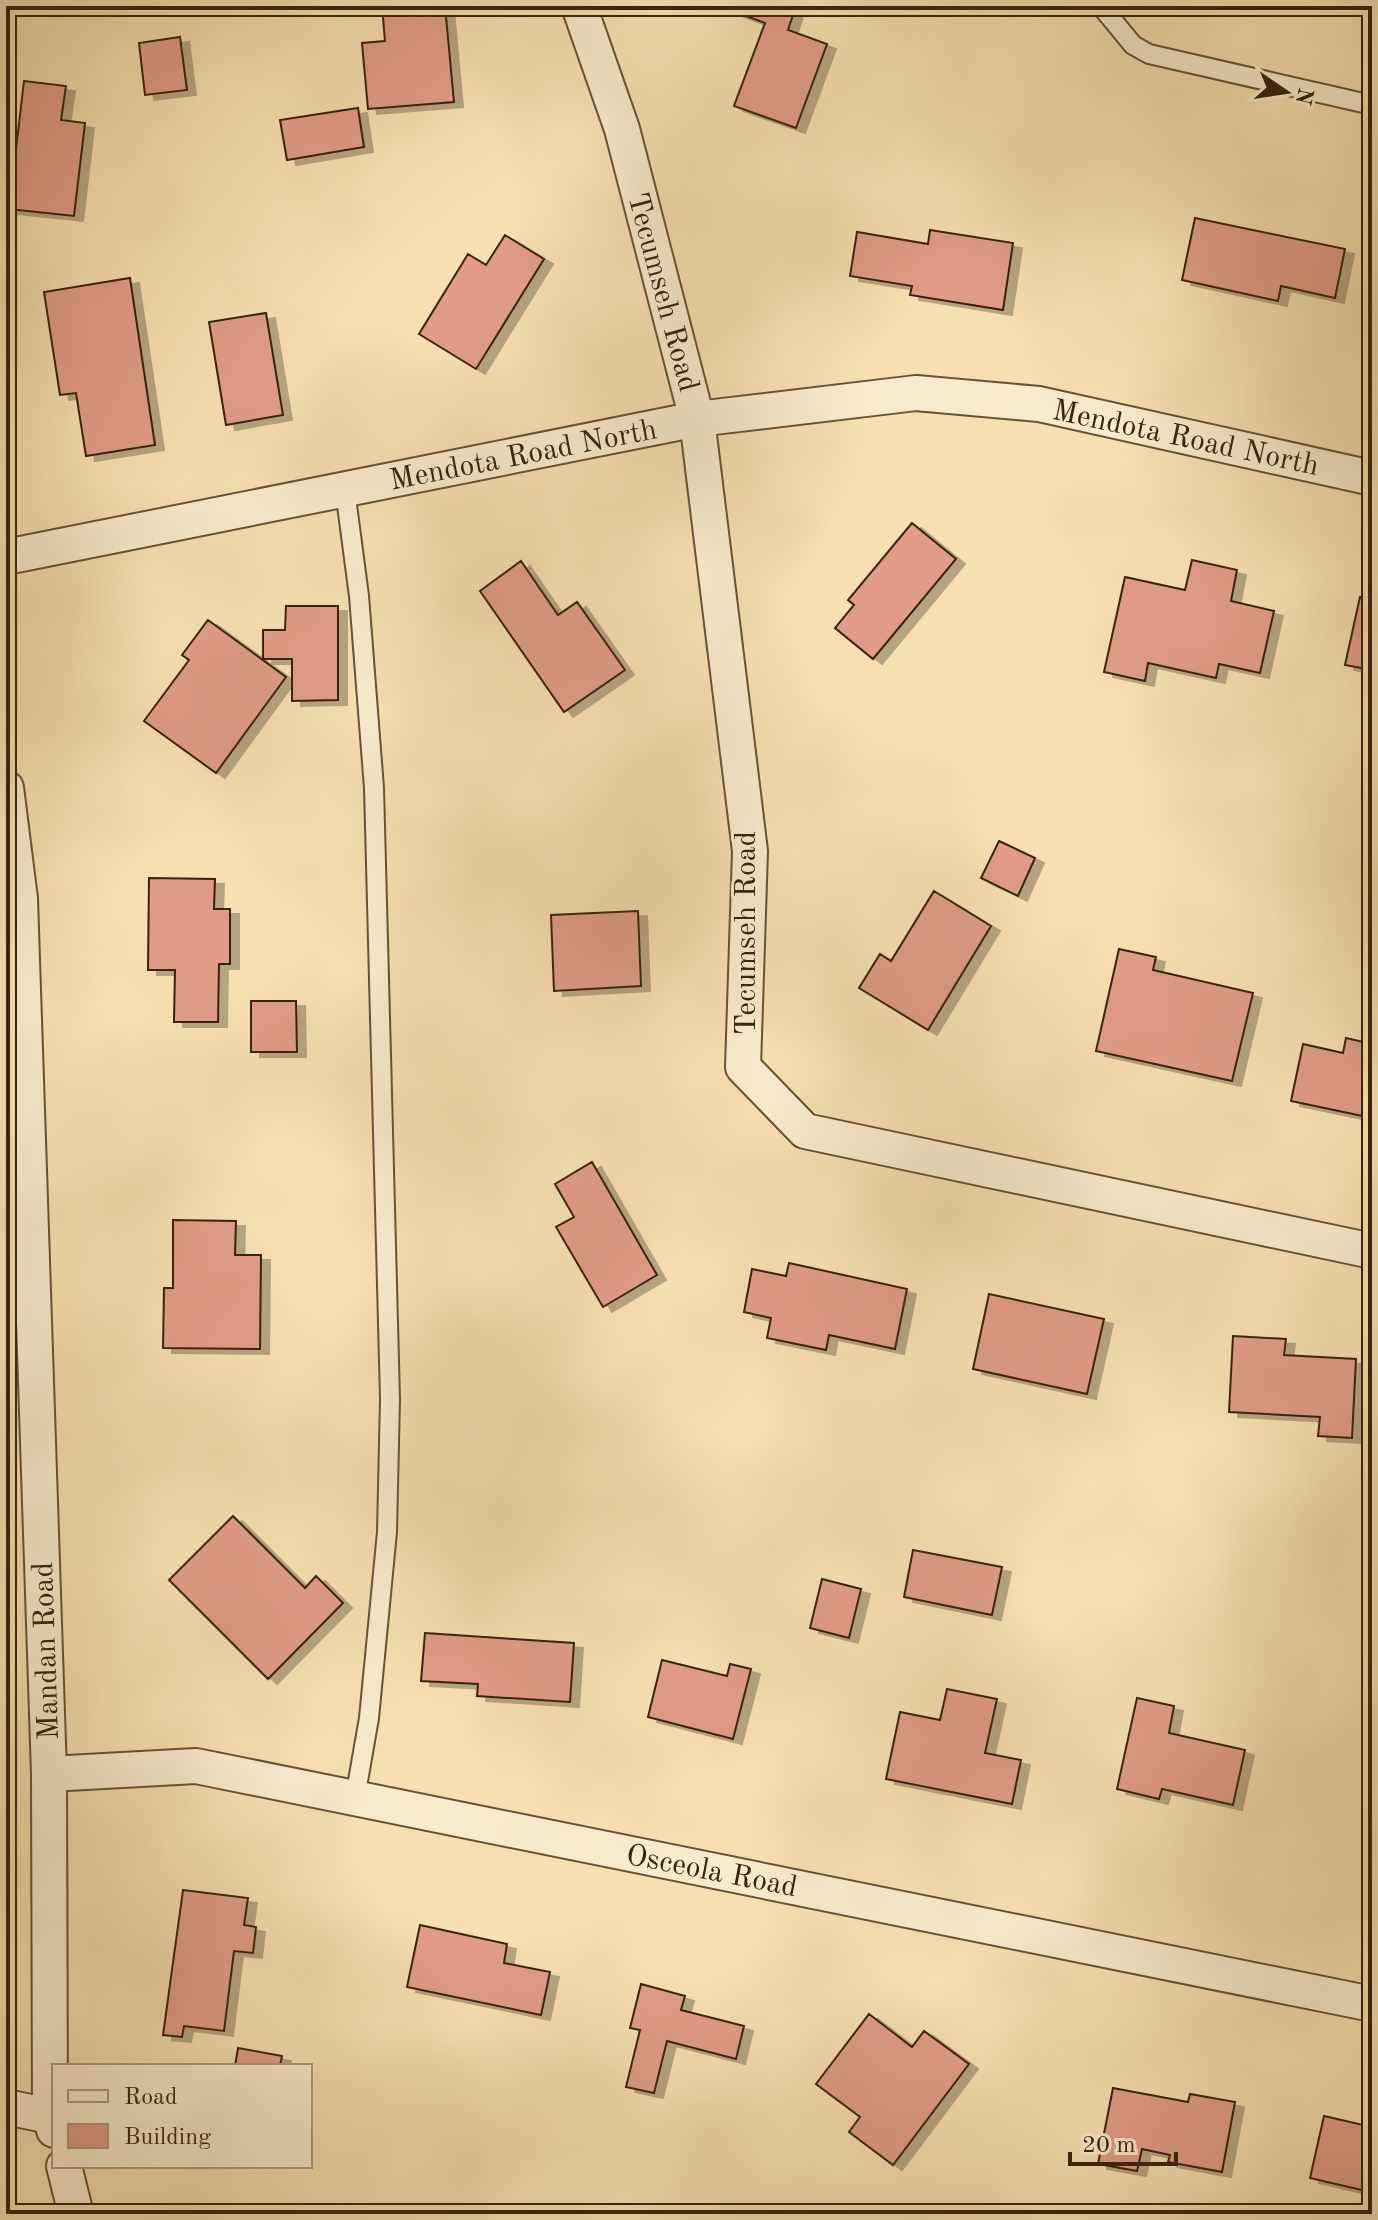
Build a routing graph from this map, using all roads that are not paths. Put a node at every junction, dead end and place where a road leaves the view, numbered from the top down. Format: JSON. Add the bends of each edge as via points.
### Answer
{"nodes":[{"id":1,"x":579,"y":6,"type":"edge"},
{"id":2,"x":1101,"y":6,"type":"edge"},
{"id":3,"x":1372,"y":105,"type":"edge"},
{"id":4,"x":697,"y":419,"type":"junction"},
{"id":5,"x":1372,"y":478,"type":"edge"},
{"id":6,"x":345,"y":490,"type":"junction"},
{"id":7,"x":6,"y":557,"type":"edge"},
{"id":8,"x":6,"y":788,"type":"edge"},
{"id":9,"x":1372,"y":1251,"type":"edge"},
{"id":10,"x":49,"y":1774,"type":"junction"},
{"id":11,"x":355,"y":1798,"type":"junction"},
{"id":12,"x":1372,"y":2004,"type":"edge"},
{"id":13,"x":6,"y":2107,"type":"edge"},
{"id":14,"x":52,"y":2123,"type":"edge"},
{"id":15,"x":64,"y":2168,"type":"edge"},
{"id":16,"x":76,"y":2214,"type":"edge"}],
"edges":[{"from":1,"to":4,"type":"street","name":"Tecumseh Road","via":[[622,129]]},
{"from":2,"to":3,"type":"lane","via":[[1133,45],[1149,54]]},
{"from":4,"to":5,"type":"street","name":"Mendota Road North","via":[[916,393],[1039,404]]},
{"from":4,"to":6,"type":"street","name":"Mendota Road North"},
{"from":4,"to":9,"type":"street","name":"Tecumseh Road","via":[[750,851],[743,1067],[805,1131]]},
{"from":6,"to":7,"type":"street","name":"Mendota Road North"},
{"from":6,"to":11,"type":"lane","via":[[374,788],[390,1399],[387,1532],[369,1718]]},
{"from":8,"to":10,"type":"street","name":"Mandan Road","via":[[20,899]]},
{"from":10,"to":11,"type":"street","name":"Osceola Road","via":[[196,1766]]},
{"from":10,"to":14,"type":"street","name":"Mandan Road"},
{"from":11,"to":12,"type":"street","name":"Osceola Road"},
{"from":13,"to":14,"type":"street"},
{"from":15,"to":16,"type":"street"}]}
